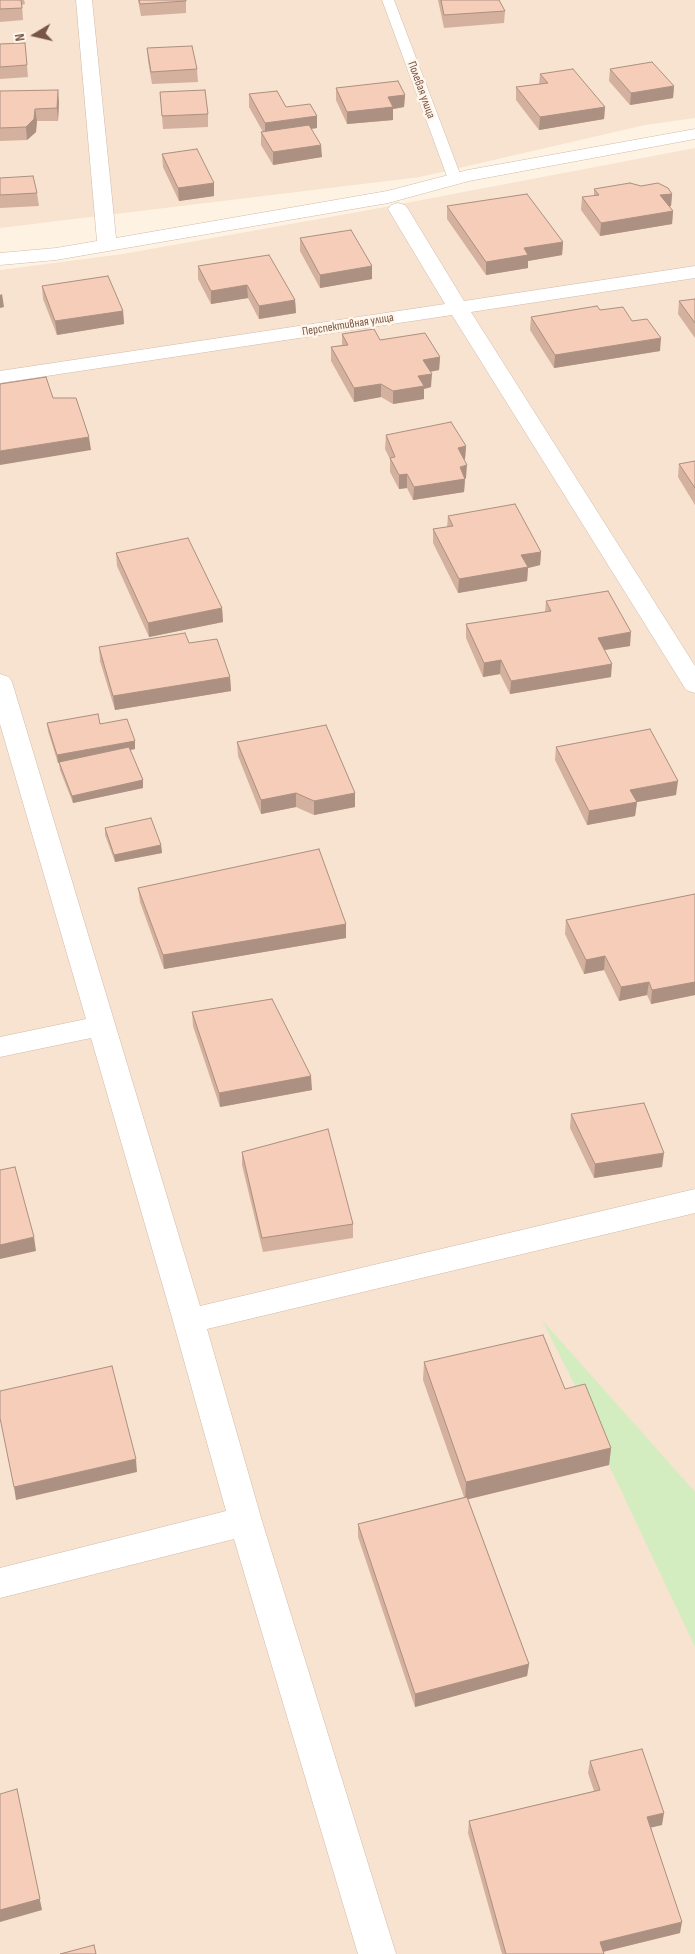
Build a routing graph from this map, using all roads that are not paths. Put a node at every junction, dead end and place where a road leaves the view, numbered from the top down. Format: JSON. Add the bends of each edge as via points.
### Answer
{"nodes":[{"id":1,"x":84,"y":0,"type":"edge"},
{"id":2,"x":388,"y":0,"type":"edge"},
{"id":3,"x":695,"y":134,"type":"edge"},
{"id":4,"x":456,"y":180,"type":"junction"},
{"id":5,"x":398,"y":208,"type":"dead end"},
{"id":6,"x":107,"y":245,"type":"junction"},
{"id":7,"x":0,"y":259,"type":"edge"},
{"id":8,"x":695,"y":272,"type":"edge"},
{"id":9,"x":458,"y":308,"type":"junction"},
{"id":10,"x":0,"y":377,"type":"edge"},
{"id":11,"x":685,"y":649,"type":"edge"},
{"id":12,"x":0,"y":682,"type":"edge"},
{"id":13,"x":695,"y":685,"type":"edge"},
{"id":14,"x":102,"y":1026,"type":"junction"},
{"id":15,"x":0,"y":1047,"type":"edge"},
{"id":16,"x":695,"y":1201,"type":"edge"},
{"id":17,"x":189,"y":1321,"type":"junction"},
{"id":18,"x":245,"y":1521,"type":"junction"},
{"id":19,"x":0,"y":1583,"type":"edge"},
{"id":20,"x":377,"y":1954,"type":"edge"}],
"edges":[{"from":1,"to":6,"type":"street"},
{"from":2,"to":4,"type":"lane","name":"Полевая улица"},
{"from":3,"to":4,"type":"street"},
{"from":4,"to":6,"type":"street","via":[[388,197]]},
{"from":5,"to":9,"type":"street"},
{"from":6,"to":7,"type":"street"},
{"from":8,"to":9,"type":"street","name":"Перспективная улица"},
{"from":9,"to":10,"type":"street","name":"Перспективная улица"},
{"from":9,"to":11,"type":"street"},
{"from":11,"to":13,"type":"street"},
{"from":12,"to":14,"type":"street"},
{"from":14,"to":15,"type":"street"},
{"from":14,"to":17,"type":"street"},
{"from":16,"to":17,"type":"street"},
{"from":17,"to":18,"type":"street"},
{"from":18,"to":19,"type":"street"},
{"from":18,"to":20,"type":"street"}]}
